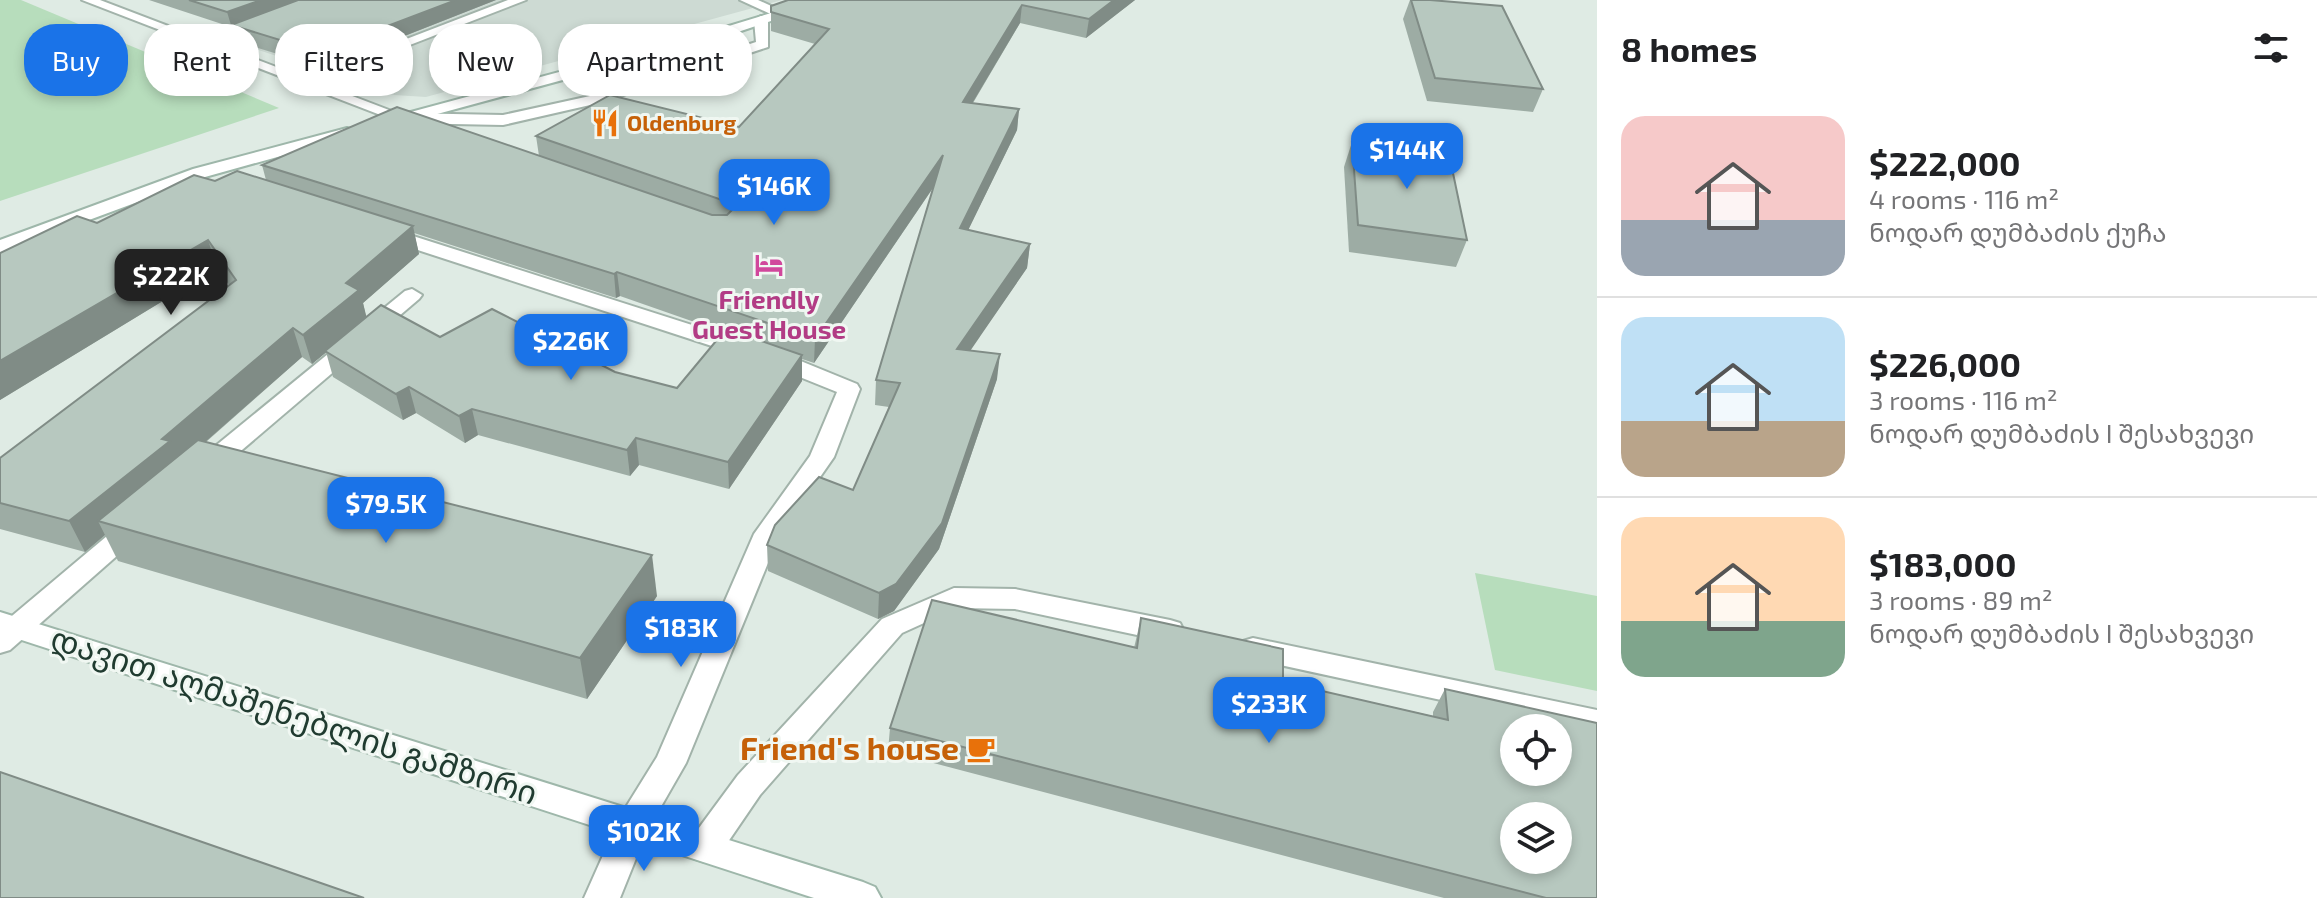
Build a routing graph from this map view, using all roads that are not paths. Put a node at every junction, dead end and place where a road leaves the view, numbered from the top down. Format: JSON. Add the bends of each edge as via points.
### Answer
{"nodes":[{"id":1,"x":88,"y":0,"type":"edge"},
{"id":2,"x":325,"y":0,"type":"edge"},
{"id":3,"x":520,"y":0,"type":"edge"},
{"id":4,"x":746,"y":0,"type":"edge"},
{"id":5,"x":828,"y":0,"type":"edge"},
{"id":6,"x":782,"y":14,"type":"junction"},
{"id":7,"x":761,"y":20,"type":"junction"},
{"id":8,"x":153,"y":24,"type":"edge"},
{"id":9,"x":258,"y":24,"type":"edge"},
{"id":10,"x":413,"y":38,"type":"edge"},
{"id":11,"x":344,"y":96,"type":"edge"},
{"id":12,"x":402,"y":118,"type":"junction"},
{"id":13,"x":460,"y":139,"type":"edge"},
{"id":14,"x":199,"y":173,"type":"junction"},
{"id":15,"x":228,"y":183,"type":"edge"},
{"id":16,"x":362,"y":226,"type":"edge"},
{"id":17,"x":0,"y":247,"type":"edge"},
{"id":18,"x":412,"y":295,"type":"dead end"},
{"id":19,"x":186,"y":483,"type":"edge"},
{"id":20,"x":151,"y":513,"type":"edge"},
{"id":21,"x":5,"y":630,"type":"edge"},
{"id":22,"x":1199,"y":638,"type":"edge"},
{"id":23,"x":1229,"y":644,"type":"edge"},
{"id":24,"x":1597,"y":722,"type":"edge"},
{"id":25,"x":633,"y":825,"type":"junction"},
{"id":26,"x":705,"y":847,"type":"junction"},
{"id":27,"x":602,"y":898,"type":"edge"},
{"id":28,"x":863,"y":898,"type":"edge"}],
"edges":[{"from":1,"to":8,"type":"street"},
{"from":2,"to":9,"type":"street"},
{"from":3,"to":10,"type":"street"},
{"from":4,"to":6,"type":"street"},
{"from":5,"to":6,"type":"street"},
{"from":6,"to":7,"type":"street"},
{"from":7,"to":12,"type":"street"},
{"from":7,"to":12,"type":"street","via":[[763,44],[594,100],[503,120]]},
{"from":11,"to":12,"type":"street"},
{"from":12,"to":13,"type":"street"},
{"from":12,"to":14,"type":"street"},
{"from":14,"to":15,"type":"street"},
{"from":14,"to":17,"type":"street"},
{"from":16,"to":25,"type":"street","via":[[778,360],[849,389],[822,457],[767,534],[670,763]]},
{"from":18,"to":19,"type":"street"},
{"from":20,"to":21,"type":"street"},
{"from":21,"to":25,"type":"street","name":"დავით აღმაშენებლის გამზირი"},
{"from":22,"to":26,"type":"street","via":[[1015,599],[954,598],[892,626],[749,785]]},
{"from":23,"to":24,"type":"street"},
{"from":25,"to":26,"type":"street","name":"დავით აღმაშენებლის გამზირი"},
{"from":25,"to":27,"type":"street"},
{"from":26,"to":28,"type":"street","name":"დავით აღმაშენებლის გამზირი"}]}
